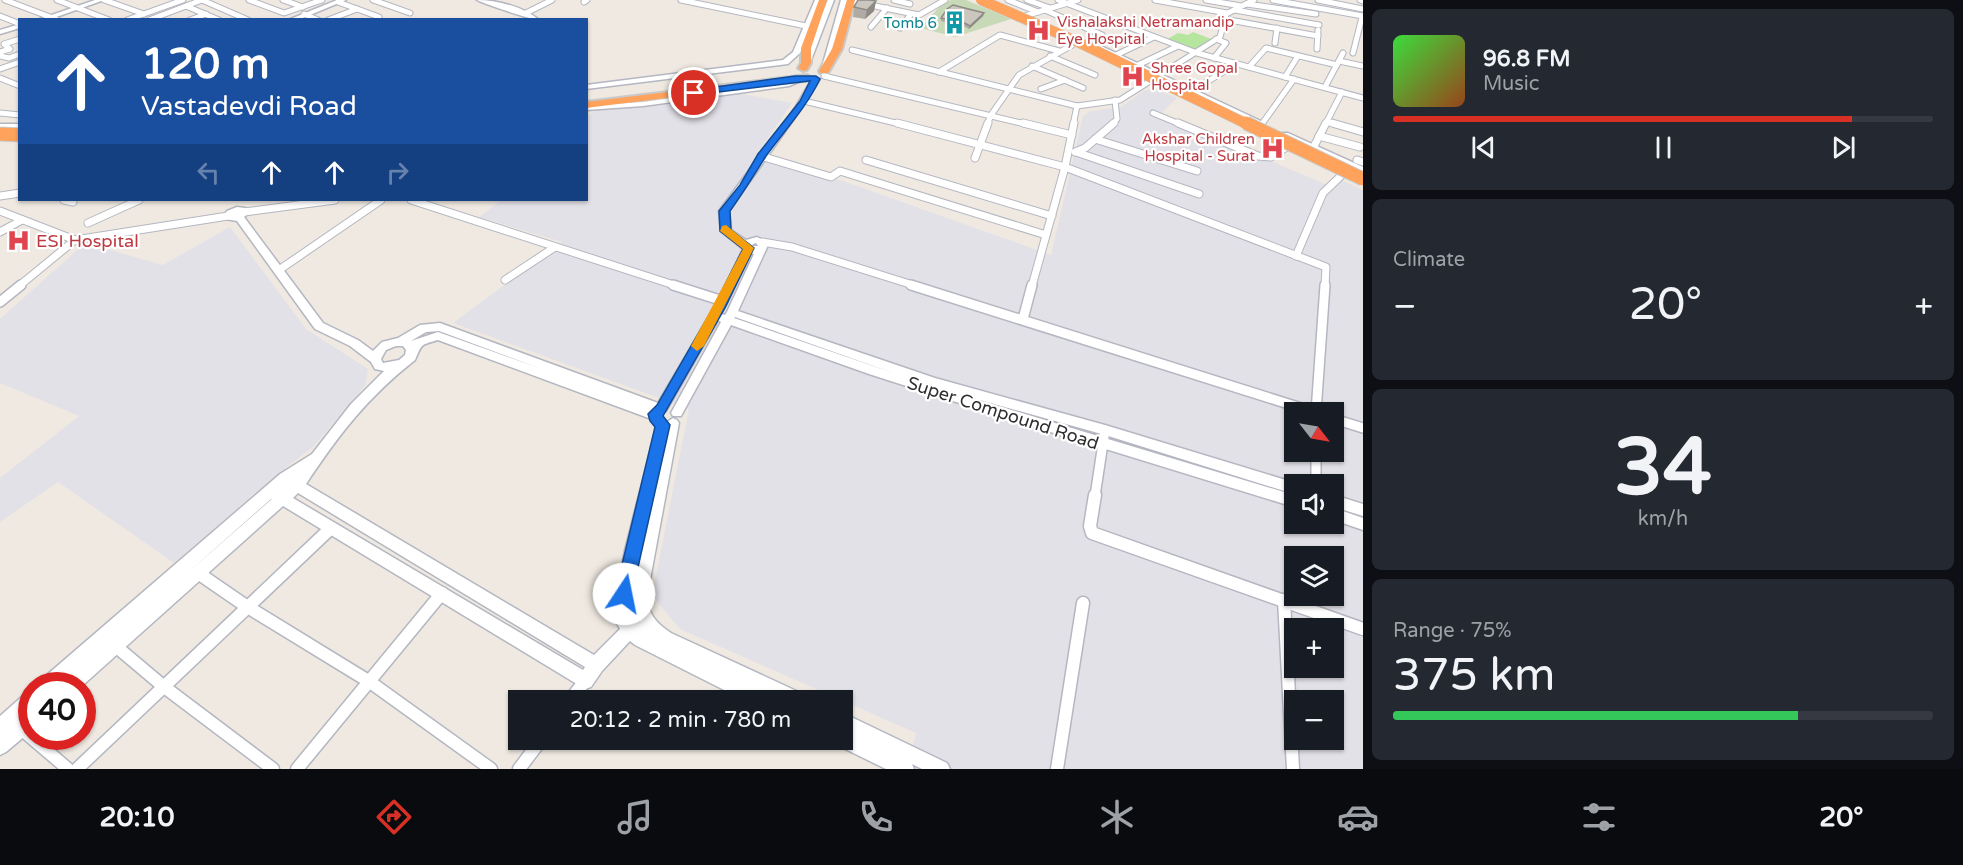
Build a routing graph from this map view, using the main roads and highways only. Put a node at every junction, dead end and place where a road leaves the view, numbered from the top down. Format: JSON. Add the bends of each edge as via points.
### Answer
{"nodes":[{"id":1,"x":823,"y":0,"type":"edge"},
{"id":2,"x":849,"y":0,"type":"edge"},
{"id":3,"x":989,"y":1,"type":"edge"},
{"id":4,"x":812,"y":72,"type":"junction"},
{"id":5,"x":588,"y":96,"type":"edge"},
{"id":6,"x":588,"y":107,"type":"edge"},
{"id":7,"x":18,"y":129,"type":"edge"},
{"id":8,"x":1,"y":134,"type":"edge"},
{"id":9,"x":18,"y":138,"type":"edge"},
{"id":10,"x":1363,"y":179,"type":"edge"}],
"edges":[{"from":1,"to":4,"type":"highway","via":[[806,48]]},
{"from":2,"to":4,"type":"highway","via":[[835,48]]},
{"from":3,"to":10,"type":"highway","bridge":true},
{"from":4,"to":5,"type":"highway"},
{"from":4,"to":6,"type":"highway"},
{"from":7,"to":8,"type":"highway","bridge":true},
{"from":8,"to":9,"type":"highway","bridge":true}]}
